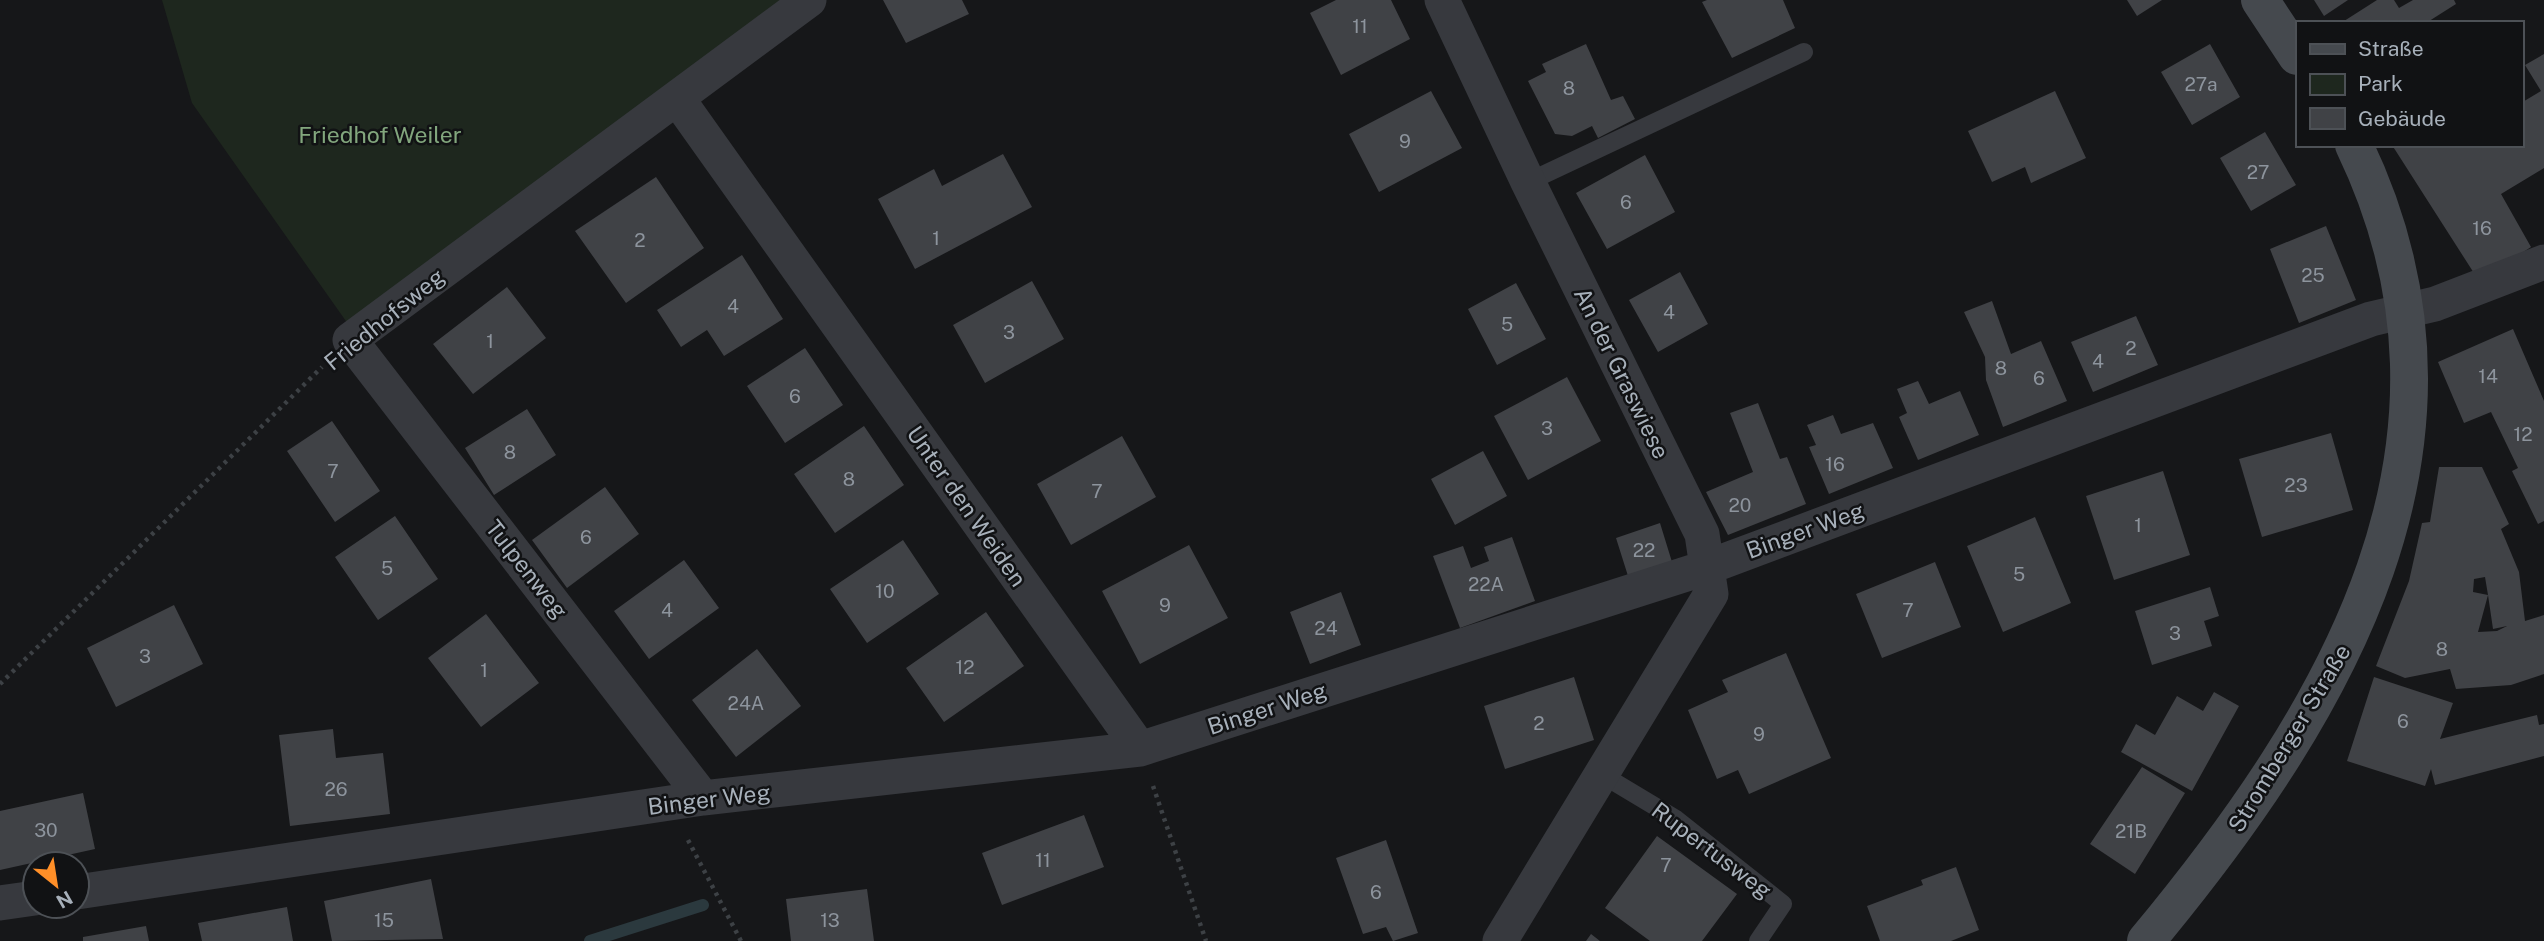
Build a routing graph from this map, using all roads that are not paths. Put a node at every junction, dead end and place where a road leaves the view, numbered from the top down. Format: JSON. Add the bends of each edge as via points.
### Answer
{"nodes":[{"id":1,"x":809,"y":0,"type":"edge"},
{"id":2,"x":1442,"y":0,"type":"edge"},
{"id":3,"x":2260,"y":0,"type":"edge"},
{"id":4,"x":1804,"y":52,"type":"dead end"},
{"id":5,"x":2296,"y":54,"type":"edge"},
{"id":6,"x":677,"y":98,"type":"junction"},
{"id":7,"x":2355,"y":147,"type":"edge"},
{"id":8,"x":1528,"y":182,"type":"junction"},
{"id":9,"x":2544,"y":262,"type":"edge"},
{"id":10,"x":2405,"y":311,"type":"junction"},
{"id":11,"x":350,"y":340,"type":"joint"},
{"id":12,"x":1708,"y":567,"type":"junction"},
{"id":13,"x":1140,"y":749,"type":"junction"},
{"id":14,"x":1601,"y":774,"type":"junction"},
{"id":15,"x":703,"y":799,"type":"junction"},
{"id":16,"x":91,"y":890,"type":"edge"},
{"id":17,"x":21,"y":900,"type":"edge"},
{"id":18,"x":0,"y":903,"type":"edge"},
{"id":19,"x":1500,"y":941,"type":"edge"},
{"id":20,"x":1758,"y":941,"type":"edge"},
{"id":21,"x":2146,"y":941,"type":"edge"}],
"edges":[{"from":1,"to":6,"type":"street","name":"Friedhofsweg"},
{"from":2,"to":8,"type":"street","name":"An der Graswiese"},
{"from":3,"to":5,"type":"main road"},
{"from":4,"to":8,"type":"lane"},
{"from":6,"to":11,"type":"street","name":"Friedhofsweg"},
{"from":6,"to":13,"type":"street","name":"Unter den Weiden"},
{"from":7,"to":10,"type":"main road","name":"Stromberger Straße","via":[[2384,217]]},
{"from":8,"to":12,"type":"street","name":"An der Graswiese","via":[[1702,534]]},
{"from":9,"to":10,"type":"street","name":"Binger Weg"},
{"from":10,"to":12,"type":"street","name":"Binger Weg","via":[[2358,324]]},
{"from":10,"to":21,"type":"main road","name":"Stromberger Straße","via":[[2410,364],[2403,471],[2381,555],[2352,635],[2266,786],[2213,861]]},
{"from":11,"to":15,"type":"street","name":"Tulpenweg"},
{"from":12,"to":13,"type":"street","name":"Binger Weg"},
{"from":12,"to":14,"type":"street","via":[[1711,594]]},
{"from":13,"to":15,"type":"street","name":"Binger Weg"},
{"from":14,"to":19,"type":"street"},
{"from":14,"to":20,"type":"lane","name":"Rupertusweg","via":[[1676,819],[1783,904]]},
{"from":15,"to":16,"type":"street","name":"Binger Weg"},
{"from":17,"to":18,"type":"street"}]}
